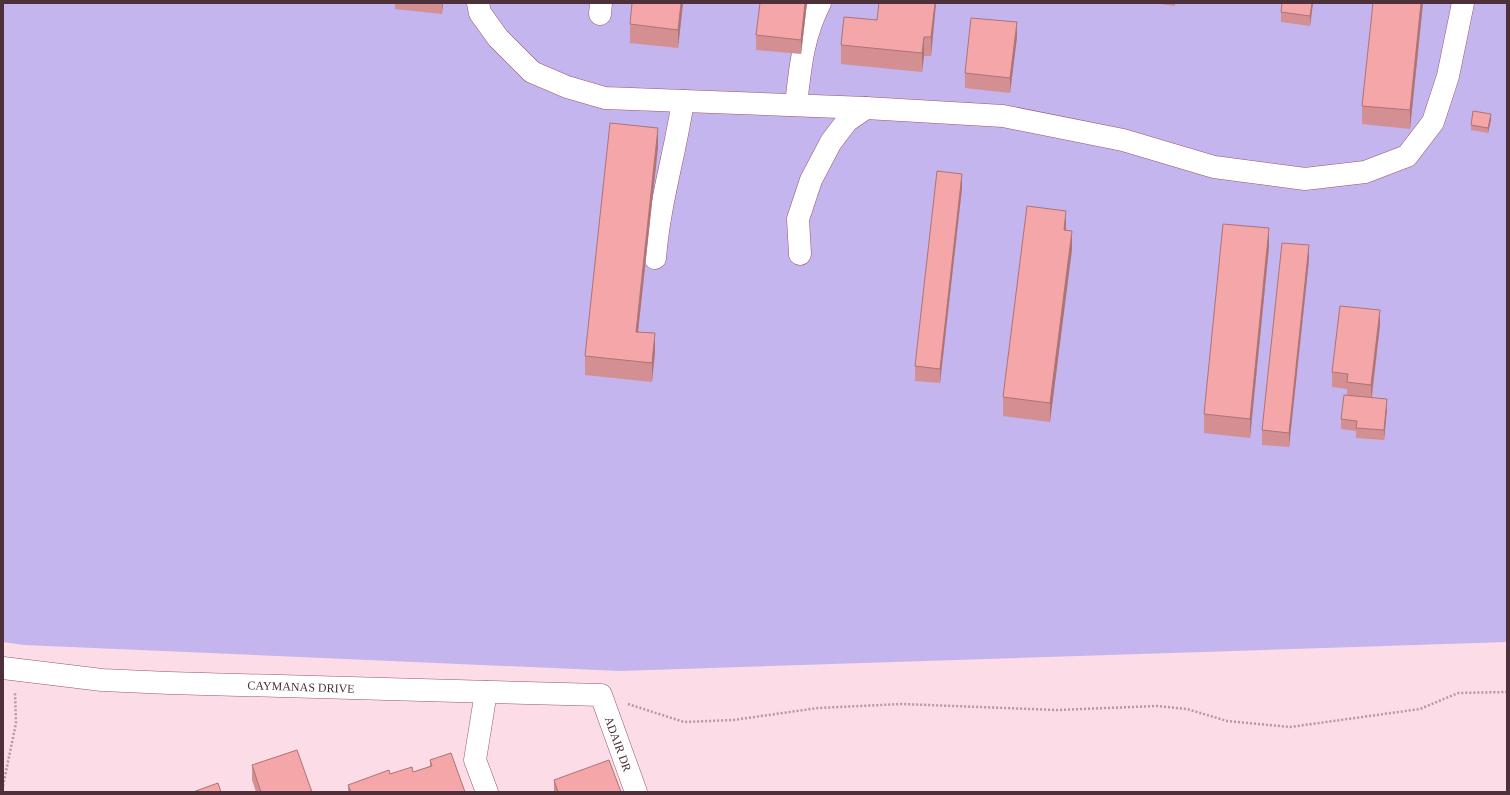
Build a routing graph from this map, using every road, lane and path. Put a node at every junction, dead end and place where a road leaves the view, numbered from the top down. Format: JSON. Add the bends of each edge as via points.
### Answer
{"nodes":[{"id":1,"x":478,"y":3,"type":"edge"},
{"id":2,"x":820,"y":3,"type":"edge"},
{"id":3,"x":1463,"y":3,"type":"edge"},
{"id":4,"x":683,"y":101,"type":"junction"},
{"id":5,"x":796,"y":105,"type":"junction"},
{"id":6,"x":866,"y":108,"type":"junction"},
{"id":7,"x":800,"y":254,"type":"dead end"},
{"id":8,"x":655,"y":258,"type":"dead end"},
{"id":9,"x":9,"y":669,"type":"edge"},
{"id":10,"x":486,"y":692,"type":"junction"},
{"id":11,"x":1507,"y":692,"type":"edge"},
{"id":12,"x":601,"y":695,"type":"junction"},
{"id":13,"x":3,"y":786,"type":"edge"},
{"id":14,"x":487,"y":792,"type":"edge"},
{"id":15,"x":636,"y":792,"type":"edge"}],
"edges":[{"from":1,"to":4,"type":"street","via":[[480,13],[498,38],[532,72],[567,87],[605,98]]},
{"from":2,"to":5,"type":"street","via":[[810,22],[800,62]]},
{"from":3,"to":6,"type":"street","via":[[1448,76],[1432,122],[1407,156],[1364,172],[1305,179],[1222,168],[1123,140],[1003,116]]},
{"from":4,"to":5,"type":"street"},
{"from":4,"to":8,"type":"street","via":[[677,141],[664,187]]},
{"from":5,"to":6,"type":"street"},
{"from":6,"to":7,"type":"street","via":[[847,121],[831,142],[811,180],[798,219]]},
{"from":9,"to":10,"type":"street","name":"CAYMANAS DRIVE","via":[[102,680]]},
{"from":9,"to":13,"type":"path","via":[[16,723]]},
{"from":10,"to":12,"type":"street","name":"CAYMANAS DRIVE"},
{"from":10,"to":14,"type":"street","via":[[475,760]]},
{"from":11,"to":12,"type":"path","via":[[1458,693],[1420,709],[1290,727],[1227,720],[1187,709],[1157,706],[1057,710],[902,704],[818,708],[733,720],[684,722]]},
{"from":12,"to":15,"type":"street","name":"ADAIR DR"}]}
